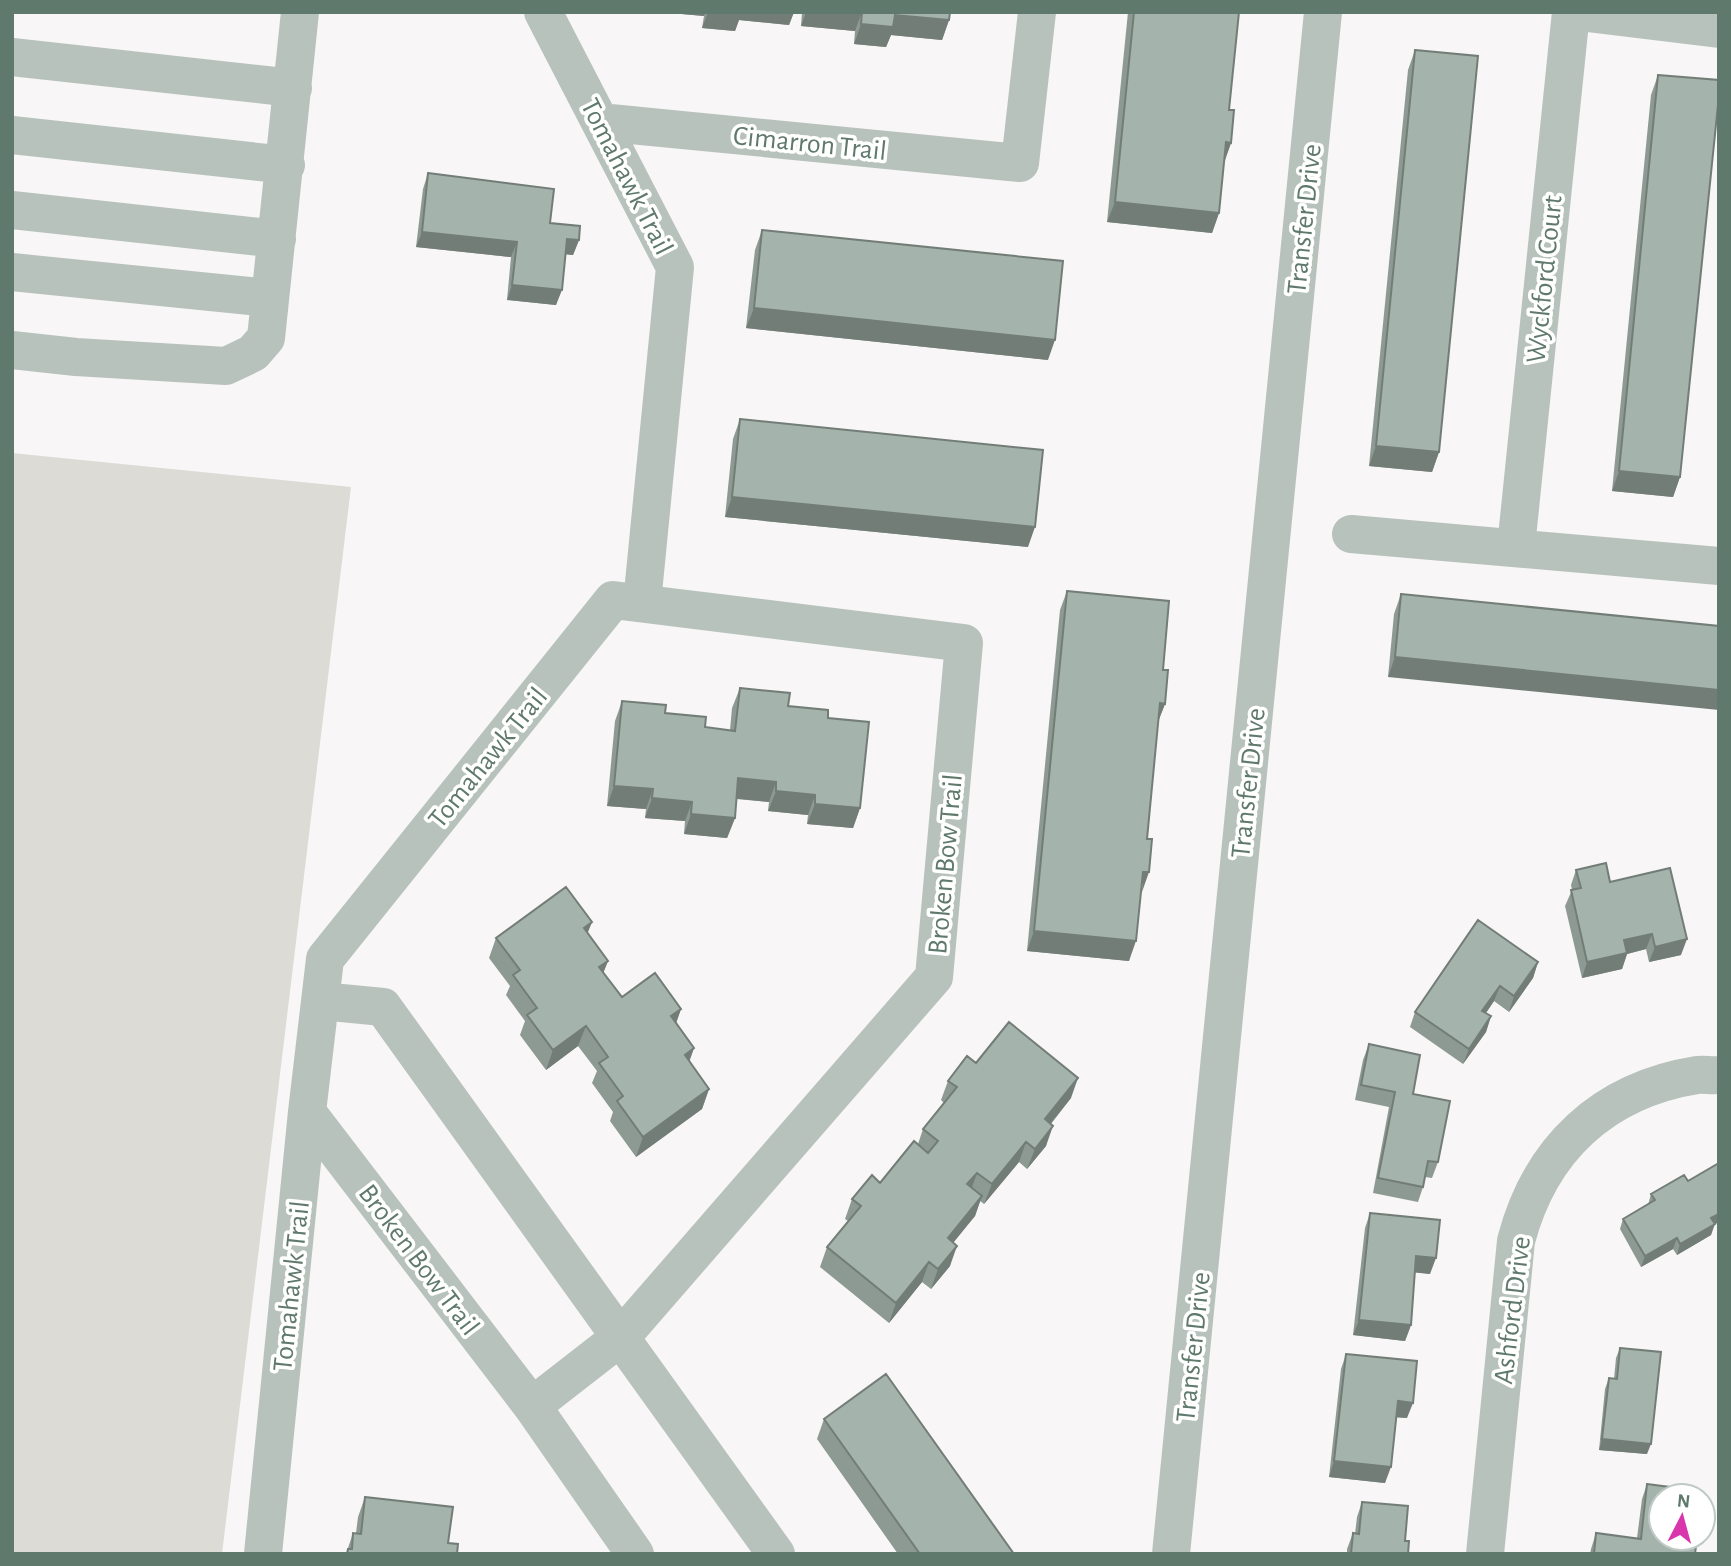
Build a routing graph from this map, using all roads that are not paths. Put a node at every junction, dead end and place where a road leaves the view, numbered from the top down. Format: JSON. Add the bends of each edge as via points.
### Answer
{"nodes":[{"id":1,"x":543,"y":12,"type":"edge"},
{"id":2,"x":1037,"y":12,"type":"edge"},
{"id":3,"x":1323,"y":12,"type":"edge"},
{"id":4,"x":1571,"y":12,"type":"edge"},
{"id":5,"x":1579,"y":12,"type":"edge"},
{"id":6,"x":297,"y":13,"type":"edge"},
{"id":7,"x":1719,"y":29,"type":"edge"},
{"id":8,"x":12,"y":57,"type":"edge"},
{"id":9,"x":293,"y":88,"type":"junction"},
{"id":10,"x":600,"y":122,"type":"junction"},
{"id":11,"x":12,"y":135,"type":"edge"},
{"id":12,"x":286,"y":165,"type":"junction"},
{"id":13,"x":12,"y":210,"type":"edge"},
{"id":14,"x":277,"y":239,"type":"junction"},
{"id":15,"x":12,"y":272,"type":"edge"},
{"id":16,"x":270,"y":298,"type":"junction"},
{"id":17,"x":12,"y":350,"type":"edge"},
{"id":18,"x":1351,"y":534,"type":"dead end"},
{"id":19,"x":1516,"y":547,"type":"junction"},
{"id":20,"x":1719,"y":566,"type":"edge"},
{"id":21,"x":642,"y":604,"type":"junction"},
{"id":22,"x":321,"y":1001,"type":"junction"},
{"id":23,"x":1719,"y":1075,"type":"edge"},
{"id":24,"x":307,"y":1112,"type":"junction"},
{"id":25,"x":622,"y":1336,"type":"junction"},
{"id":26,"x":532,"y":1406,"type":"junction"},
{"id":27,"x":263,"y":1554,"type":"edge"},
{"id":28,"x":635,"y":1554,"type":"edge"},
{"id":29,"x":776,"y":1554,"type":"edge"},
{"id":30,"x":1171,"y":1554,"type":"edge"},
{"id":31,"x":1485,"y":1554,"type":"edge"}],
"edges":[{"from":1,"to":10,"type":"street","name":"Tomahawk Trail"},
{"from":2,"to":10,"type":"street","name":"Cimarron Trail","via":[[1020,163]]},
{"from":3,"to":30,"type":"street","name":"Transfer Drive"},
{"from":4,"to":19,"type":"street","name":"Wyckford Court"},
{"from":5,"to":7,"type":"street"},
{"from":6,"to":9,"type":"street"},
{"from":8,"to":9,"type":"street"},
{"from":9,"to":12,"type":"street"},
{"from":10,"to":21,"type":"street","name":"Tomahawk Trail","via":[[676,267]]},
{"from":11,"to":12,"type":"street"},
{"from":12,"to":14,"type":"street"},
{"from":13,"to":14,"type":"street"},
{"from":14,"to":16,"type":"street"},
{"from":15,"to":16,"type":"street"},
{"from":16,"to":17,"type":"street","via":[[266,338],[253,353],[226,366]]},
{"from":18,"to":19,"type":"street"},
{"from":19,"to":20,"type":"street"},
{"from":21,"to":22,"type":"street","name":"Tomahawk Trail","via":[[613,600],[325,959]]},
{"from":21,"to":25,"type":"street","name":"Broken Bow Trail","via":[[964,643],[934,977]]},
{"from":22,"to":24,"type":"street","name":"Tomahawk Trail"},
{"from":22,"to":25,"type":"street","via":[[383,1007]]},
{"from":23,"to":31,"type":"street","name":"Ashford Drive","via":[[1674,1079],[1615,1102],[1561,1147],[1533,1192],[1514,1259]]},
{"from":24,"to":26,"type":"street","name":"Broken Bow Trail"},
{"from":24,"to":27,"type":"street","name":"Tomahawk Trail"},
{"from":25,"to":26,"type":"street","name":"Broken Bow Trail"},
{"from":25,"to":29,"type":"street"},
{"from":26,"to":28,"type":"street","name":"Broken Bow Trail"}]}
